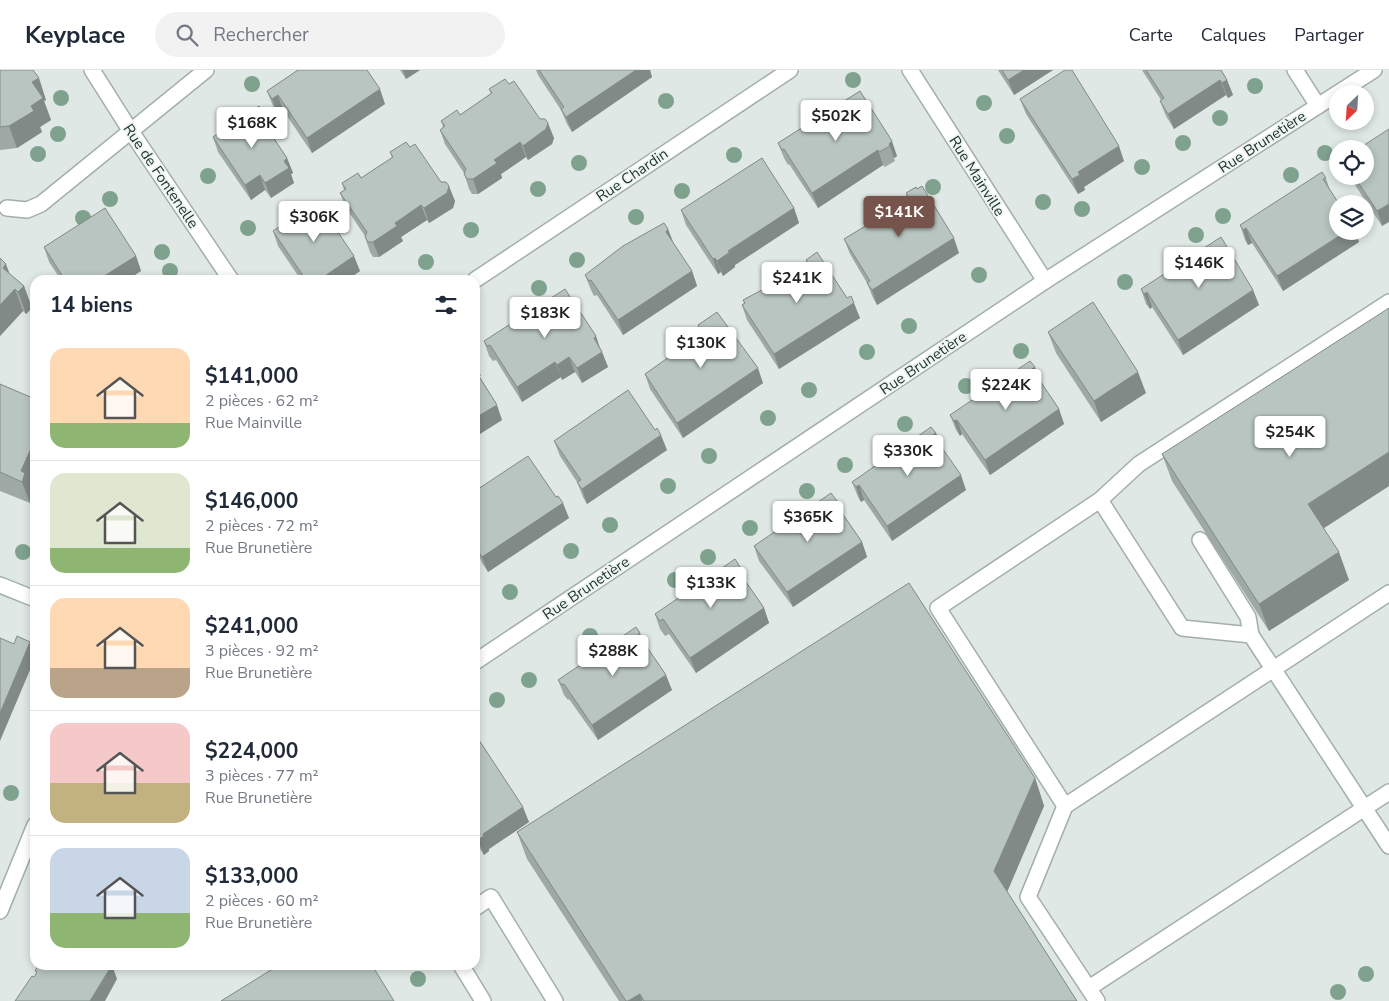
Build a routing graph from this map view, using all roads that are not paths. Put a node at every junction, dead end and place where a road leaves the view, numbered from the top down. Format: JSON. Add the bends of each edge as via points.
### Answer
{"nodes":[{"id":1,"x":92,"y":70,"type":"edge"},
{"id":2,"x":206,"y":70,"type":"edge"},
{"id":3,"x":790,"y":70,"type":"edge"},
{"id":4,"x":910,"y":70,"type":"edge"},
{"id":5,"x":1295,"y":70,"type":"edge"},
{"id":6,"x":1374,"y":70,"type":"edge"},
{"id":7,"x":1318,"y":106,"type":"junction"},
{"id":8,"x":130,"y":130,"type":"junction"},
{"id":9,"x":7,"y":208,"type":"dead end"},
{"id":10,"x":228,"y":275,"type":"edge"},
{"id":11,"x":480,"y":277,"type":"edge"},
{"id":12,"x":1045,"y":281,"type":"junction"},
{"id":13,"x":1389,"y":302,"type":"edge"},
{"id":14,"x":1100,"y":500,"type":"junction"},
{"id":15,"x":1200,"y":540,"type":"edge"},
{"id":16,"x":0,"y":585,"type":"edge"},
{"id":17,"x":1389,"y":593,"type":"edge"},
{"id":18,"x":30,"y":597,"type":"edge"},
{"id":19,"x":1251,"y":636,"type":"junction"},
{"id":20,"x":480,"y":657,"type":"edge"},
{"id":21,"x":1274,"y":669,"type":"junction"},
{"id":22,"x":1389,"y":792,"type":"edge"},
{"id":23,"x":1065,"y":806,"type":"junction"},
{"id":24,"x":1364,"y":808,"type":"junction"},
{"id":25,"x":30,"y":837,"type":"edge"},
{"id":26,"x":1389,"y":846,"type":"edge"},
{"id":27,"x":480,"y":905,"type":"edge"},
{"id":28,"x":0,"y":911,"type":"edge"},
{"id":29,"x":464,"y":970,"type":"edge"},
{"id":30,"x":1093,"y":995,"type":"edge"},
{"id":31,"x":551,"y":999,"type":"edge"},
{"id":32,"x":483,"y":1001,"type":"edge"}],
"edges":[{"from":1,"to":8,"type":"street","name":"Rue de Fontenelle"},
{"from":2,"to":8,"type":"street"},
{"from":3,"to":11,"type":"street","name":"Rue Chardin"},
{"from":4,"to":12,"type":"street","name":"Rue Mainville"},
{"from":5,"to":7,"type":"street"},
{"from":6,"to":7,"type":"street","name":"Rue Brunetière"},
{"from":7,"to":12,"type":"street","name":"Rue Brunetière"},
{"from":8,"to":9,"type":"street","via":[[41,204],[27,210]]},
{"from":8,"to":10,"type":"street","name":"Rue de Fontenelle"},
{"from":12,"to":20,"type":"street","name":"Rue Brunetière"},
{"from":13,"to":14,"type":"street","via":[[1140,464]]},
{"from":14,"to":19,"type":"street","via":[[1182,628]]},
{"from":14,"to":23,"type":"street","via":[[938,608]]},
{"from":15,"to":19,"type":"street","via":[[1248,617]]},
{"from":16,"to":18,"type":"street"},
{"from":17,"to":21,"type":"street"},
{"from":19,"to":21,"type":"street"},
{"from":21,"to":23,"type":"street"},
{"from":21,"to":24,"type":"street"},
{"from":22,"to":24,"type":"street"},
{"from":23,"to":30,"type":"street","via":[[1028,896]]},
{"from":24,"to":26,"type":"street"},
{"from":24,"to":30,"type":"street"},
{"from":25,"to":28,"type":"street"},
{"from":27,"to":31,"type":"street","via":[[492,898]]},
{"from":29,"to":32,"type":"street"}]}
